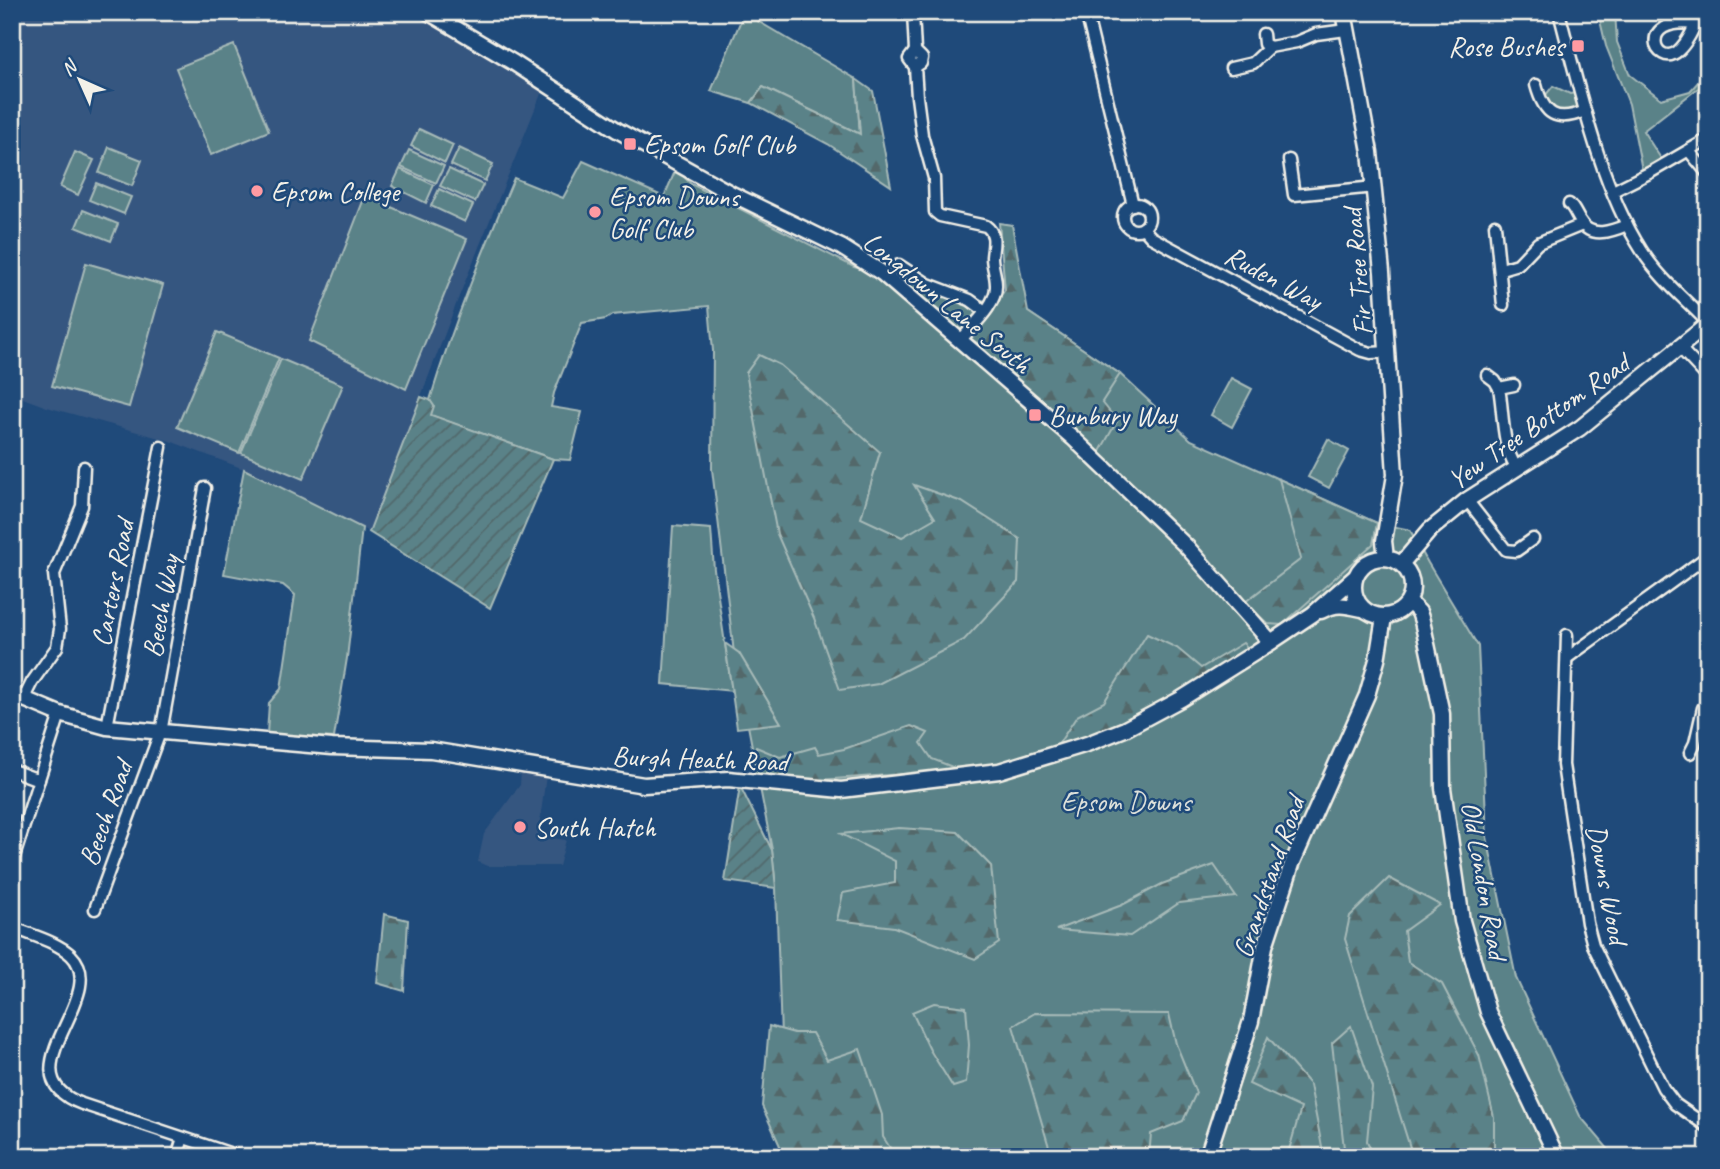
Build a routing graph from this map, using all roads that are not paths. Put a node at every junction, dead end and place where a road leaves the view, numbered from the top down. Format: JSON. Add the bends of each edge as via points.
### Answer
{"nodes":[{"id":1,"x":428,"y":12,"type":"edge"},
{"id":2,"x":913,"y":12,"type":"edge"},
{"id":3,"x":1086,"y":12,"type":"edge"},
{"id":4,"x":1344,"y":12,"type":"edge"},
{"id":5,"x":1559,"y":12,"type":"edge"},
{"id":6,"x":1700,"y":12,"type":"edge"},
{"id":7,"x":1696,"y":24,"type":"dead end"},
{"id":8,"x":1346,"y":30,"type":"junction"},
{"id":9,"x":1263,"y":34,"type":"dead end"},
{"id":10,"x":1270,"y":47,"type":"junction"},
{"id":11,"x":1231,"y":68,"type":"dead end"},
{"id":12,"x":1536,"y":85,"type":"dead end"},
{"id":13,"x":1585,"y":111,"type":"junction"},
{"id":14,"x":1708,"y":139,"type":"edge"},
{"id":15,"x":1689,"y":151,"type":"junction"},
{"id":16,"x":1289,"y":160,"type":"dead end"},
{"id":17,"x":1708,"y":174,"type":"edge"},
{"id":18,"x":1375,"y":187,"type":"junction"},
{"id":19,"x":1613,"y":191,"type":"junction"},
{"id":20,"x":1569,"y":204,"type":"dead end"},
{"id":21,"x":1133,"y":205,"type":"junction"},
{"id":22,"x":1495,"y":225,"type":"dead end"},
{"id":23,"x":1582,"y":225,"type":"junction"},
{"id":24,"x":1627,"y":225,"type":"junction"},
{"id":25,"x":1143,"y":228,"type":"junction"},
{"id":26,"x":899,"y":265,"type":"dead end"},
{"id":27,"x":1501,"y":269,"type":"junction"},
{"id":28,"x":1503,"y":305,"type":"dead end"},
{"id":29,"x":985,"y":311,"type":"junction"},
{"id":30,"x":1708,"y":323,"type":"edge"},
{"id":31,"x":960,"y":341,"type":"junction"},
{"id":32,"x":1679,"y":347,"type":"junction"},
{"id":33,"x":1388,"y":352,"type":"junction"},
{"id":34,"x":1487,"y":375,"type":"dead end"},
{"id":35,"x":1708,"y":378,"type":"edge"},
{"id":36,"x":1514,"y":385,"type":"dead end"},
{"id":37,"x":1499,"y":388,"type":"junction"},
{"id":38,"x":161,"y":447,"type":"dead end"},
{"id":39,"x":84,"y":467,"type":"dead end"},
{"id":40,"x":1516,"y":467,"type":"junction"},
{"id":41,"x":205,"y":488,"type":"dead end"},
{"id":42,"x":1467,"y":500,"type":"junction"},
{"id":43,"x":1386,"y":529,"type":"junction"},
{"id":44,"x":1533,"y":539,"type":"dead end"},
{"id":45,"x":1708,"y":556,"type":"edge"},
{"id":46,"x":1386,"y":558,"type":"junction"},
{"id":47,"x":1367,"y":562,"type":"junction"},
{"id":48,"x":1402,"y":563,"type":"junction"},
{"id":49,"x":1354,"y":578,"type":"junction"},
{"id":50,"x":1409,"y":602,"type":"junction"},
{"id":51,"x":1362,"y":608,"type":"junction"},
{"id":52,"x":1313,"y":614,"type":"junction"},
{"id":53,"x":1384,"y":617,"type":"junction"},
{"id":54,"x":1567,"y":635,"type":"dead end"},
{"id":55,"x":1271,"y":642,"type":"junction"},
{"id":56,"x":1567,"y":658,"type":"junction"},
{"id":57,"x":18,"y":697,"type":"edge"},
{"id":58,"x":1703,"y":708,"type":"dead end"},
{"id":59,"x":60,"y":714,"type":"junction"},
{"id":60,"x":107,"y":727,"type":"junction"},
{"id":61,"x":159,"y":732,"type":"junction"},
{"id":62,"x":1703,"y":733,"type":"edge"},
{"id":63,"x":1690,"y":753,"type":"dead end"},
{"id":64,"x":12,"y":770,"type":"edge"},
{"id":65,"x":38,"y":780,"type":"junction"},
{"id":66,"x":12,"y":863,"type":"edge"},
{"id":67,"x":95,"y":909,"type":"dead end"},
{"id":68,"x":12,"y":927,"type":"edge"},
{"id":69,"x":1708,"y":1127,"type":"edge"},
{"id":70,"x":183,"y":1138,"type":"junction"},
{"id":71,"x":177,"y":1157,"type":"edge"},
{"id":72,"x":241,"y":1157,"type":"edge"},
{"id":73,"x":1207,"y":1157,"type":"edge"},
{"id":74,"x":1557,"y":1157,"type":"edge"}],
"edges":[{"from":1,"to":31,"type":"main road","name":"Longdown Lane South","via":[[681,166],[841,247],[882,273]]},
{"from":2,"to":29,"type":"street","via":[[915,51],[909,59],[915,67],[922,135],[934,178],[934,212],[990,228],[997,288]]},
{"from":3,"to":21,"type":"street","name":"Ruden Way"},
{"from":4,"to":8,"type":"main road","name":"Fir Tree Road"},
{"from":5,"to":13,"type":"street"},
{"from":6,"to":7,"type":"street"},
{"from":8,"to":10,"type":"street"},
{"from":8,"to":18,"type":"main road","name":"Fir Tree Road"},
{"from":9,"to":10,"type":"street","via":[[1264,44]]},
{"from":10,"to":11,"type":"street","via":[[1253,63]]},
{"from":12,"to":13,"type":"street","via":[[1540,102],[1555,116]]},
{"from":13,"to":19,"type":"street"},
{"from":14,"to":15,"type":"street"},
{"from":15,"to":17,"type":"street"},
{"from":15,"to":19,"type":"street"},
{"from":16,"to":18,"type":"street","via":[[1294,195]]},
{"from":18,"to":33,"type":"main road","name":"Fir Tree Road"},
{"from":19,"to":24,"type":"street"},
{"from":20,"to":23,"type":"street"},
{"from":21,"to":25,"type":"street","name":"Ruden Way","via":[[1148,212]]},
{"from":21,"to":25,"type":"street","name":"Ruden Way","via":[[1123,220],[1129,228]]},
{"from":22,"to":27,"type":"street"},
{"from":23,"to":24,"type":"street","via":[[1601,233]]},
{"from":23,"to":27,"type":"street","via":[[1538,243],[1518,264]]},
{"from":24,"to":30,"type":"street","via":[[1661,276]]},
{"from":25,"to":33,"type":"street","name":"Ruden Way","via":[[1360,350]]},
{"from":26,"to":29,"type":"street"},
{"from":27,"to":28,"type":"street"},
{"from":29,"to":31,"type":"street"},
{"from":30,"to":32,"type":"main road","name":"Yew Tree Bottom Road"},
{"from":31,"to":55,"type":"main road","name":"Longdown Lane South","via":[[1073,438],[1187,547]]},
{"from":32,"to":35,"type":"street"},
{"from":32,"to":40,"type":"main road","name":"Yew Tree Bottom Road","via":[[1580,428]]},
{"from":33,"to":43,"type":"main road","name":"Fir Tree Road","via":[[1395,475]]},
{"from":34,"to":37,"type":"street"},
{"from":36,"to":37,"type":"street"},
{"from":37,"to":40,"type":"street","via":[[1506,444]]},
{"from":38,"to":60,"type":"street","name":"Carters Road"},
{"from":39,"to":57,"type":"street","via":[[82,506],[54,574],[60,620],[57,647]]},
{"from":40,"to":42,"type":"main road","name":"Yew Tree Bottom Road"},
{"from":41,"to":61,"type":"street","name":"Beech Way"},
{"from":42,"to":44,"type":"street","via":[[1506,550],[1516,551]]},
{"from":42,"to":48,"type":"main road","name":"Yew Tree Bottom Road","via":[[1430,530]]},
{"from":43,"to":46,"type":"main road","name":"Fir Tree Road"},
{"from":43,"to":47,"type":"main road","name":"Fir Tree Road"},
{"from":45,"to":56,"type":"street"},
{"from":46,"to":47,"type":"main road"},
{"from":46,"to":48,"type":"main road"},
{"from":47,"to":49,"type":"main road"},
{"from":48,"to":50,"type":"main road","via":[[1413,587]]},
{"from":49,"to":51,"type":"main road","via":[[1354,592]]},
{"from":49,"to":52,"type":"main road","name":"Burgh Heath Road"},
{"from":50,"to":53,"type":"main road"},
{"from":50,"to":74,"type":"main road","name":"Old London Road","via":[[1422,621],[1442,714],[1443,788],[1462,921],[1488,1012]]},
{"from":51,"to":52,"type":"main road","name":"Burgh Heath Road","via":[[1334,604]]},
{"from":51,"to":53,"type":"main road"},
{"from":52,"to":55,"type":"main road","name":"Burgh Heath Road"},
{"from":53,"to":73,"type":"main road","name":"Grandstand Road","via":[[1367,695],[1297,852],[1265,946],[1251,1021]]},
{"from":54,"to":56,"type":"street","name":"Downs Wood"},
{"from":55,"to":61,"type":"main road","name":"Burgh Heath Road","via":[[1152,716],[1087,744],[999,771],[841,790],[728,779],[644,785],[431,750],[332,747]]},
{"from":56,"to":69,"type":"street","name":"Downs Wood","via":[[1563,765],[1593,945],[1663,1088],[1675,1104]]},
{"from":57,"to":59,"type":"main road","name":"Burgh Heath Road"},
{"from":58,"to":62,"type":"street"},
{"from":59,"to":60,"type":"main road","name":"Burgh Heath Road"},
{"from":59,"to":65,"type":"street"},
{"from":60,"to":61,"type":"main road","name":"Burgh Heath Road"},
{"from":61,"to":67,"type":"street","name":"Beech Road"},
{"from":62,"to":63,"type":"street"},
{"from":64,"to":65,"type":"street"},
{"from":65,"to":66,"type":"street"},
{"from":68,"to":70,"type":"street","via":[[62,949],[81,972],[79,990],[51,1062],[57,1087],[72,1100]]},
{"from":70,"to":71,"type":"street"},
{"from":70,"to":72,"type":"street"}]}
